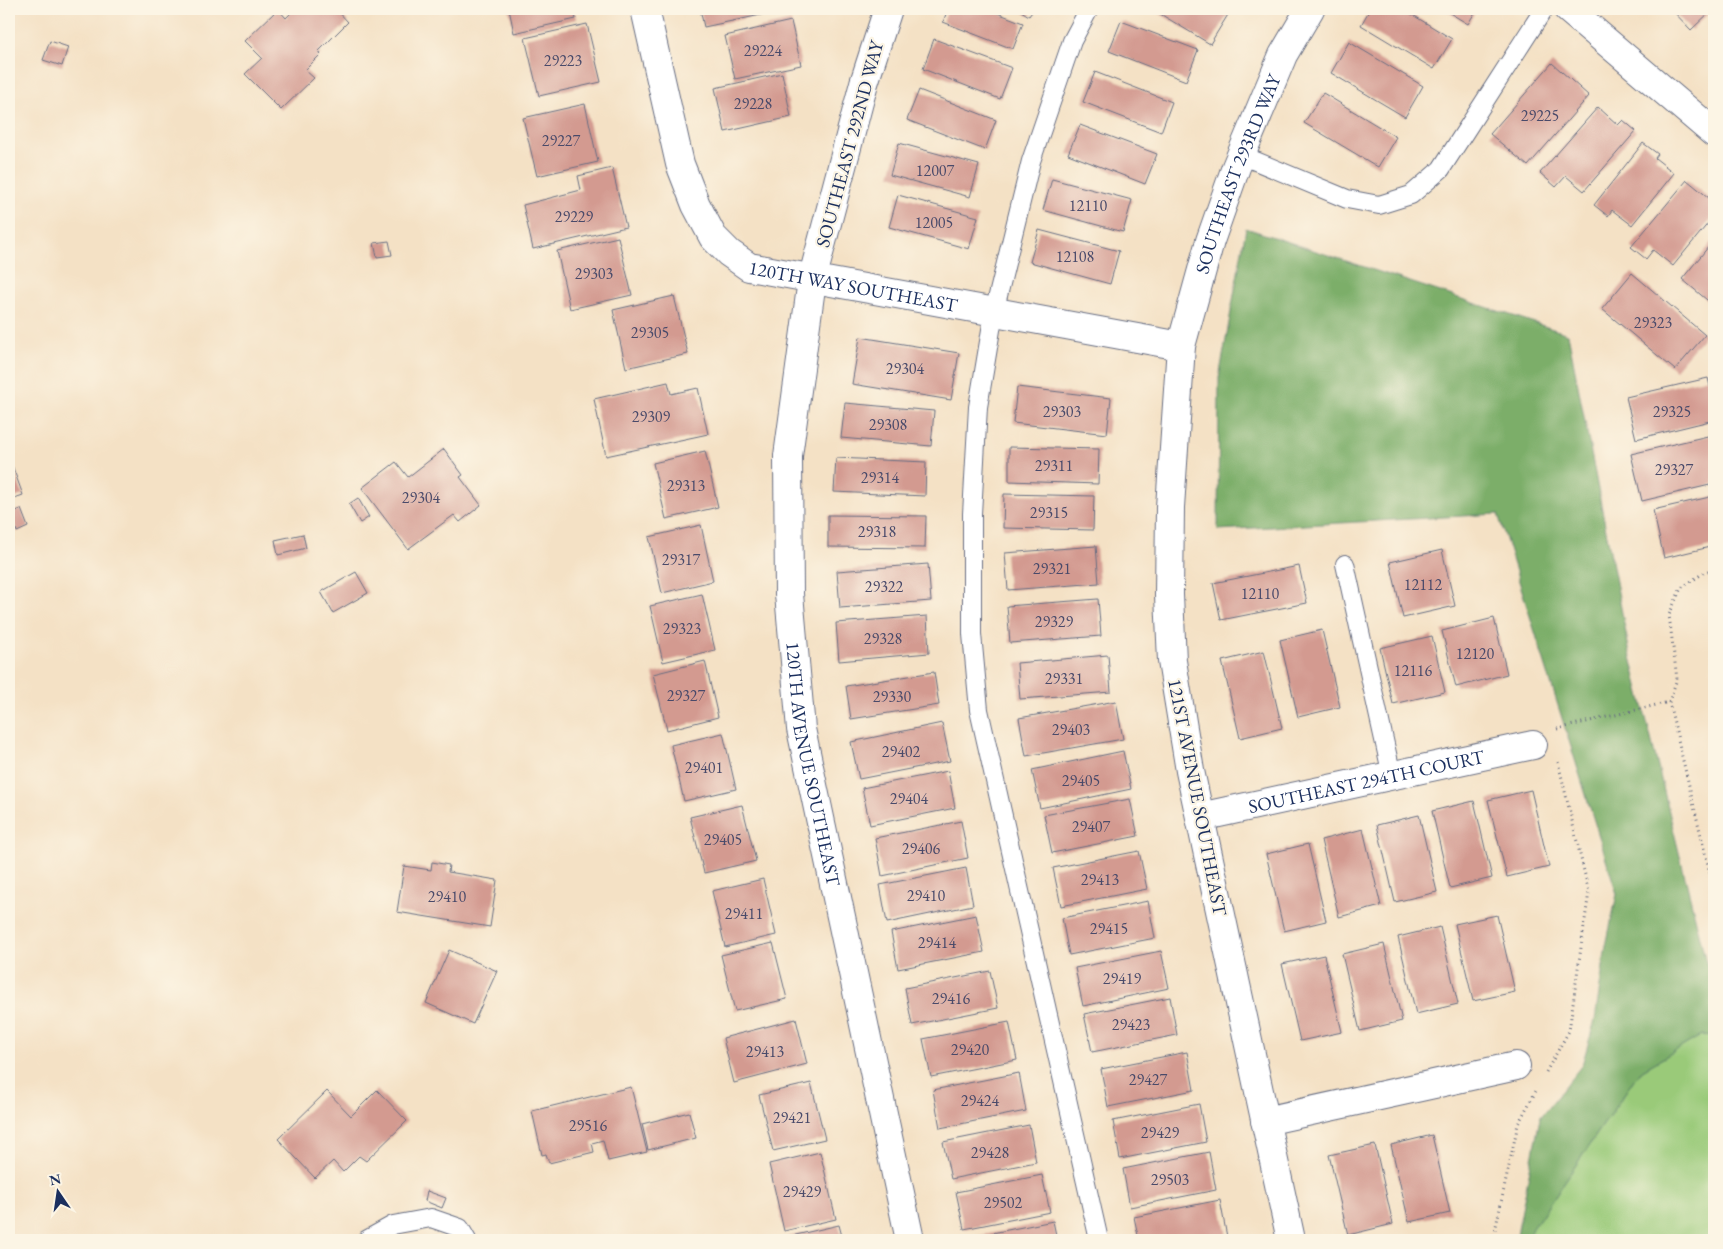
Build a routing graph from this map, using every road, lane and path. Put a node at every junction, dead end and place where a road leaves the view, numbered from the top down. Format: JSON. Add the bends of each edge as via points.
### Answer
{"nodes":[{"id":1,"x":645,"y":9,"type":"edge"},
{"id":2,"x":888,"y":9,"type":"edge"},
{"id":3,"x":1089,"y":9,"type":"edge"},
{"id":4,"x":1310,"y":9,"type":"edge"},
{"id":5,"x":1544,"y":9,"type":"edge"},
{"id":6,"x":1568,"y":9,"type":"edge"},
{"id":7,"x":1709,"y":120,"type":"edge"},
{"id":8,"x":1241,"y":155,"type":"junction"},
{"id":9,"x":812,"y":280,"type":"junction"},
{"id":10,"x":994,"y":312,"type":"junction"},
{"id":11,"x":1181,"y":346,"type":"junction"},
{"id":12,"x":1345,"y":564,"type":"dead end"},
{"id":13,"x":1714,"y":569,"type":"edge"},
{"id":14,"x":1669,"y":702,"type":"junction"},
{"id":15,"x":1542,"y":738,"type":"joint"},
{"id":16,"x":1557,"y":760,"type":"dead end"},
{"id":17,"x":1392,"y":776,"type":"junction"},
{"id":18,"x":1200,"y":817,"type":"junction"},
{"id":19,"x":1714,"y":890,"type":"edge"},
{"id":20,"x":1516,"y":1066,"type":"dead end"},
{"id":21,"x":1546,"y":1073,"type":"dead end"},
{"id":22,"x":1541,"y":1082,"type":"dead end"},
{"id":23,"x":1265,"y":1121,"type":"junction"},
{"id":24,"x":366,"y":1240,"type":"edge"},
{"id":25,"x":467,"y":1240,"type":"edge"},
{"id":26,"x":910,"y":1240,"type":"edge"},
{"id":27,"x":1099,"y":1240,"type":"edge"},
{"id":28,"x":1291,"y":1240,"type":"edge"},
{"id":29,"x":1493,"y":1240,"type":"edge"}],
"edges":[{"from":1,"to":9,"type":"street","name":"120TH WAY SOUTHEAST","via":[[680,164],[713,237],[749,267]]},
{"from":2,"to":9,"type":"street","name":"SOUTHEAST 292ND WAY","via":[[864,83]]},
{"from":3,"to":10,"type":"lane","via":[[1072,41],[1031,161]]},
{"from":4,"to":8,"type":"street","name":"SOUTHEAST 293RD WAY","via":[[1283,55]]},
{"from":5,"to":8,"type":"lane","via":[[1441,169],[1411,195],[1379,205],[1347,199]]},
{"from":6,"to":7,"type":"street"},
{"from":8,"to":11,"type":"street","name":"SOUTHEAST 293RD WAY","via":[[1210,241]]},
{"from":9,"to":10,"type":"street","name":"120TH WAY SOUTHEAST"},
{"from":9,"to":26,"type":"street","name":"120TH AVENUE SOUTHEAST","via":[[788,456],[789,594],[801,729]]},
{"from":10,"to":11,"type":"street","name":"120TH WAY SOUTHEAST"},
{"from":10,"to":27,"type":"lane","via":[[978,407],[972,514],[972,634],[980,710]]},
{"from":11,"to":18,"type":"street","name":"121ST AVENUE SOUTHEAST","via":[[1170,507],[1169,594],[1172,662]]},
{"from":12,"to":17,"type":"lane"},
{"from":13,"to":14,"type":"path","via":[[1681,588],[1669,616],[1677,679]]},
{"from":14,"to":15,"type":"path"},
{"from":14,"to":19,"type":"path"},
{"from":15,"to":17,"type":"street","name":"SOUTHEAST 294TH COURT"},
{"from":16,"to":21,"type":"path","via":[[1589,892],[1569,1031]]},
{"from":17,"to":18,"type":"street","name":"SOUTHEAST 294TH COURT"},
{"from":18,"to":23,"type":"street","name":"121ST AVENUE SOUTHEAST"},
{"from":20,"to":23,"type":"street"},
{"from":22,"to":29,"type":"path","via":[[1518,1124]]},
{"from":23,"to":28,"type":"street","name":"121ST AVENUE SOUTHEAST"},
{"from":24,"to":25,"type":"lane","via":[[393,1225],[431,1218],[460,1228]]}]}
